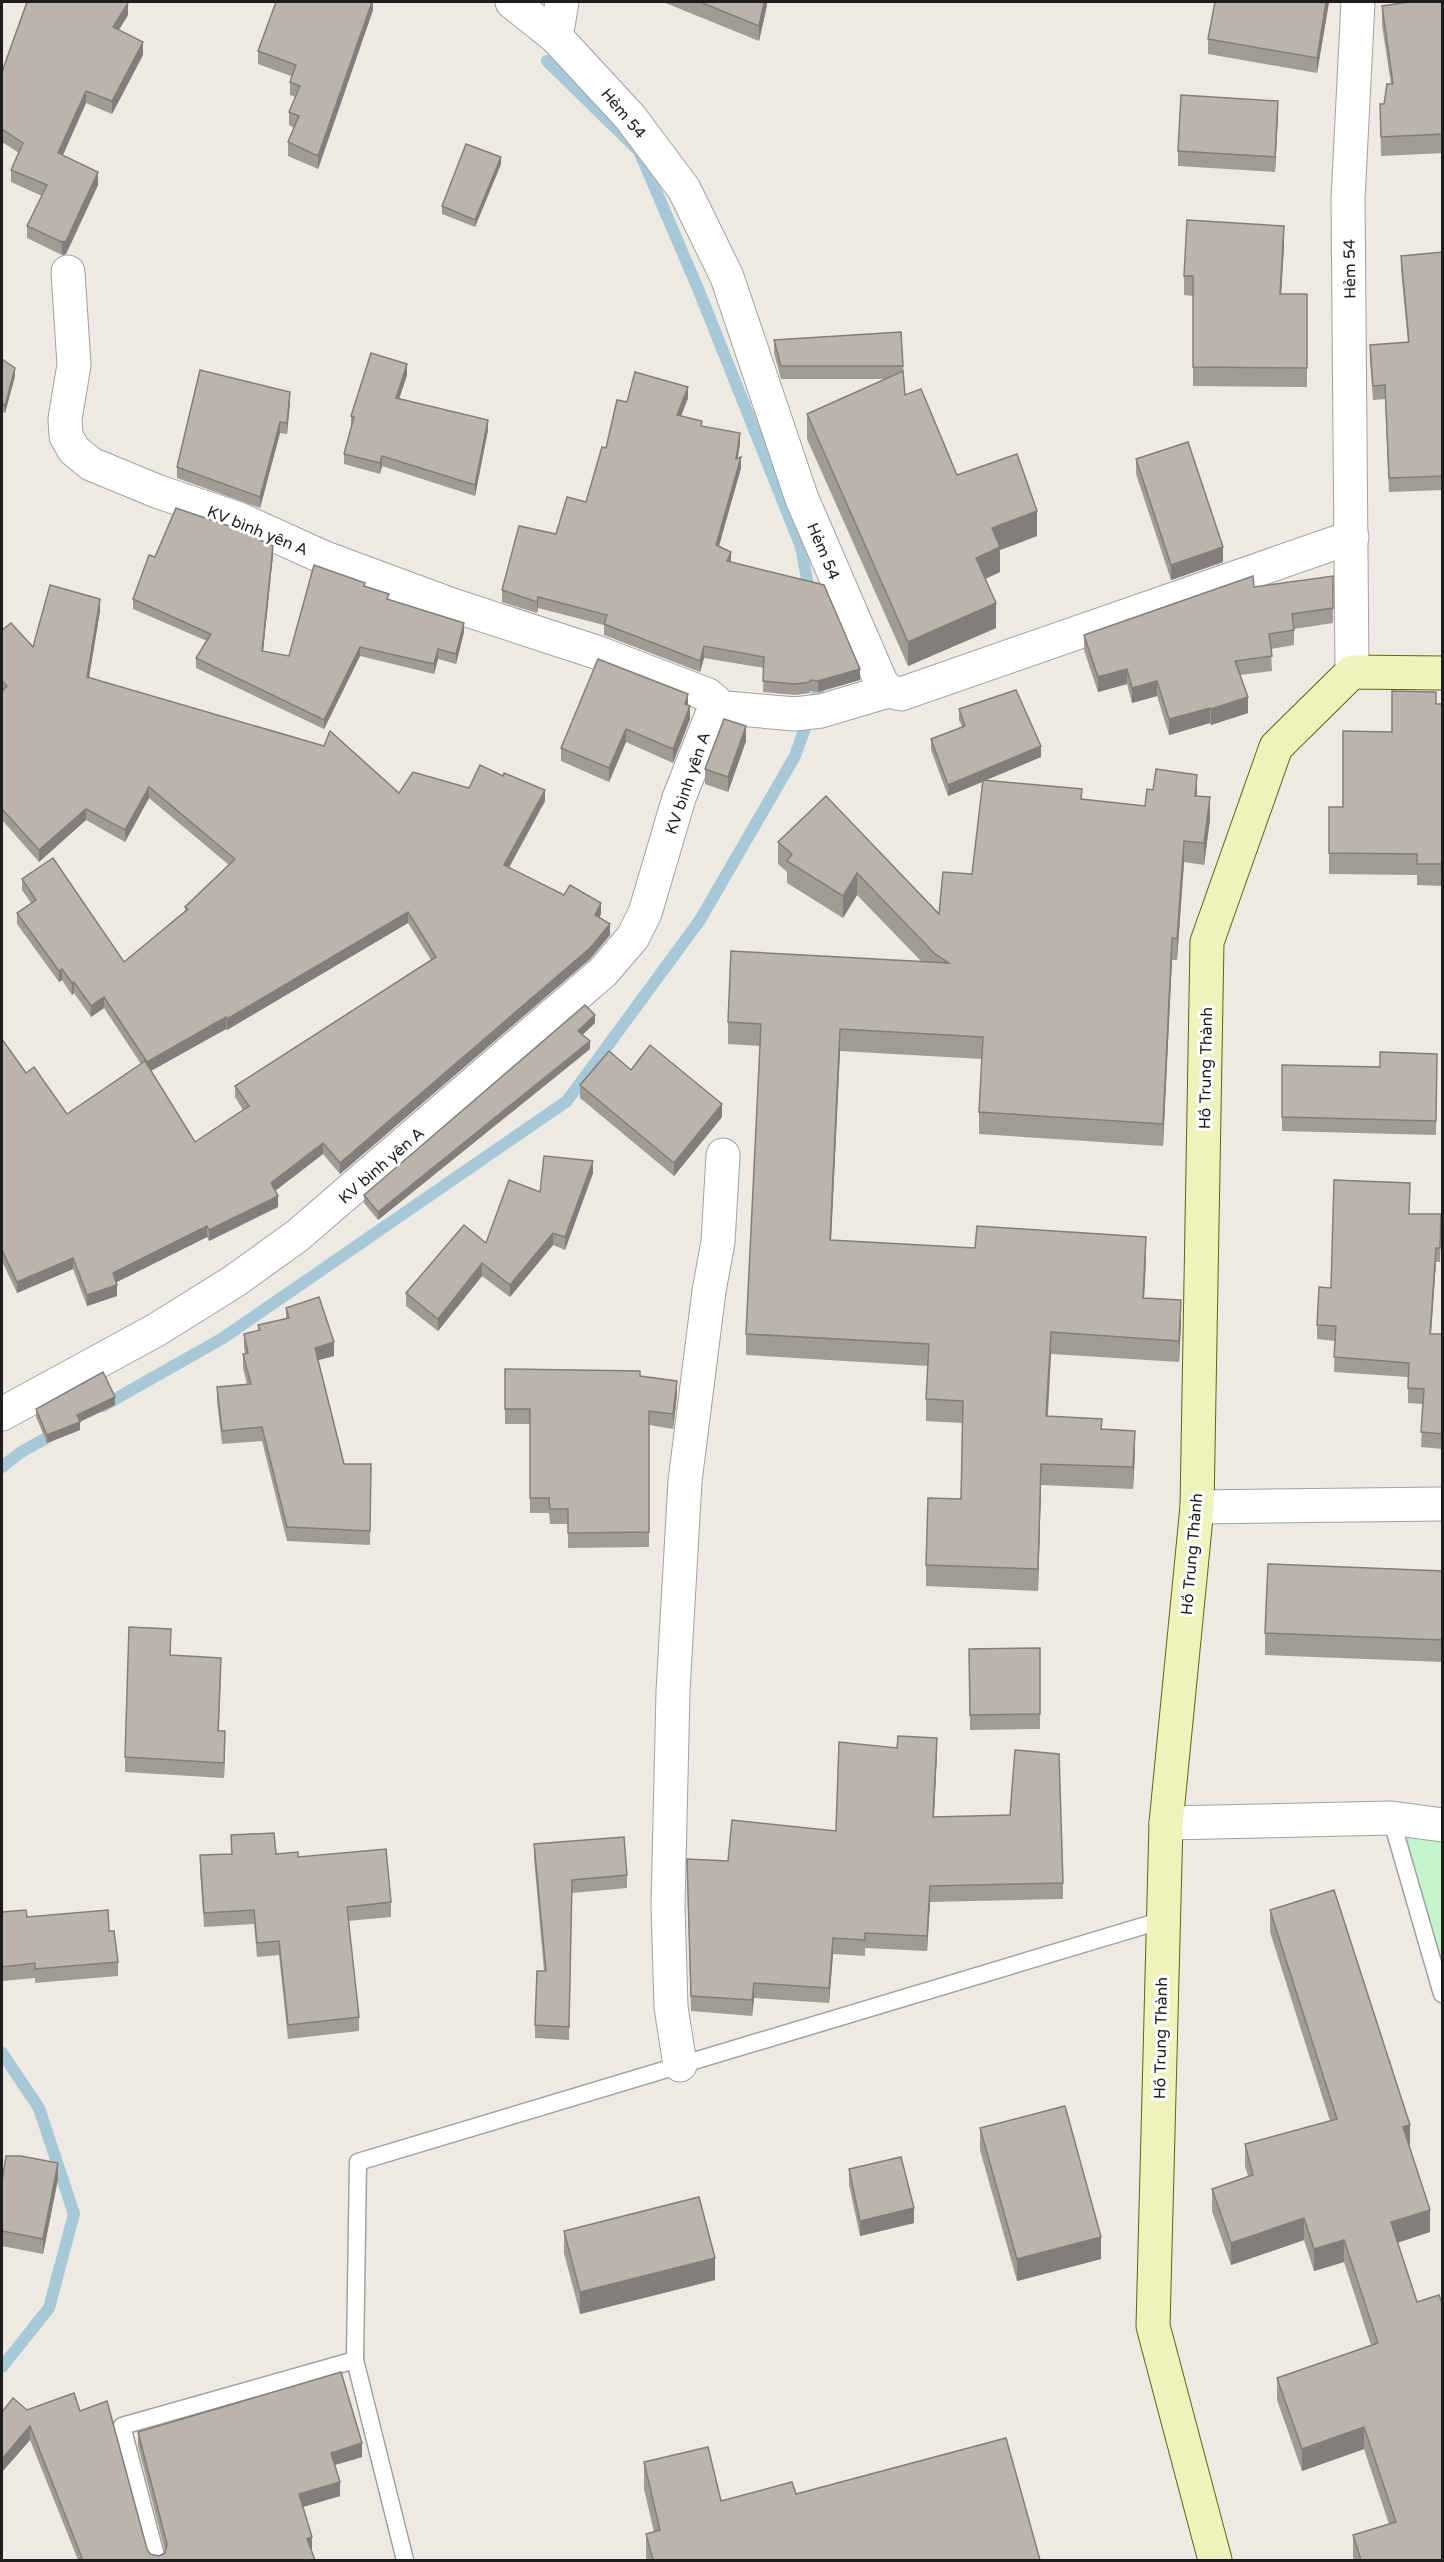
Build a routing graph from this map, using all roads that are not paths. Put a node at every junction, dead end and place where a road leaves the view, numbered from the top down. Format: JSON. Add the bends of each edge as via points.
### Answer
{"nodes":[{"id":1,"x":512,"y":2,"type":"edge"},
{"id":2,"x":562,"y":2,"type":"edge"},
{"id":3,"x":1358,"y":2,"type":"edge"},
{"id":4,"x":556,"y":37,"type":"junction"},
{"id":5,"x":68,"y":272,"type":"dead end"},
{"id":6,"x":1352,"y":537,"type":"junction"},
{"id":7,"x":1352,"y":672,"type":"junction"},
{"id":8,"x":1443,"y":673,"type":"edge"},
{"id":9,"x":888,"y":691,"type":"junction"},
{"id":10,"x":715,"y":707,"type":"junction"},
{"id":11,"x":723,"y":1155,"type":"dead end"},
{"id":12,"x":2,"y":1414,"type":"edge"},
{"id":13,"x":1443,"y":1504,"type":"edge"},
{"id":14,"x":1197,"y":1507,"type":"junction"},
{"id":15,"x":1390,"y":1818,"type":"junction"},
{"id":16,"x":1166,"y":1823,"type":"junction"},
{"id":17,"x":1443,"y":1825,"type":"edge"},
{"id":18,"x":1163,"y":1920,"type":"junction"},
{"id":19,"x":1443,"y":1994,"type":"edge"},
{"id":20,"x":680,"y":2065,"type":"junction"},
{"id":21,"x":355,"y":2360,"type":"junction"},
{"id":22,"x":157,"y":2560,"type":"edge"},
{"id":23,"x":405,"y":2560,"type":"edge"},
{"id":24,"x":1215,"y":2560,"type":"edge"}],
"edges":[{"from":1,"to":4,"type":"street","name":"Hẻm 54"},
{"from":2,"to":4,"type":"street"},
{"from":3,"to":6,"type":"street","name":"Hẻm 54","via":[[1348,199]]},
{"from":4,"to":9,"type":"street","name":"Hẻm 54","via":[[630,117],[684,189],[727,277],[802,499],[880,682]]},
{"from":5,"to":10,"type":"street","name":"KV bình yên A","via":[[74,365],[66,436],[74,450],[91,464],[239,519],[336,562],[708,695],[715,701]]},
{"from":6,"to":7,"type":"street","name":"Hẻm 54"},
{"from":6,"to":9,"type":"street","via":[[901,694]]},
{"from":7,"to":8,"type":"street"},
{"from":7,"to":14,"type":"street","name":"Hồ Trung Thành","via":[[1276,747],[1207,942]]},
{"from":9,"to":10,"type":"street","via":[[808,712]]},
{"from":10,"to":12,"type":"street","name":"KV bình yên A","via":[[679,798],[645,913],[633,937],[603,972],[297,1236],[156,1330]]},
{"from":11,"to":20,"type":"street","via":[[718,1242],[685,1481],[673,1691],[668,1906],[670,2007]]},
{"from":13,"to":14,"type":"street"},
{"from":14,"to":16,"type":"street","name":"Hồ Trung Thành"},
{"from":15,"to":16,"type":"street"},
{"from":15,"to":17,"type":"street"},
{"from":15,"to":19,"type":"lane"},
{"from":16,"to":18,"type":"street","name":"Hồ Trung Thành"},
{"from":18,"to":20,"type":"lane"},
{"from":18,"to":24,"type":"street","name":"Hồ Trung Thành","via":[[1153,2326]]},
{"from":20,"to":21,"type":"lane","via":[[358,2162]]},
{"from":21,"to":22,"type":"lane","via":[[122,2426]]},
{"from":21,"to":23,"type":"lane"}]}
